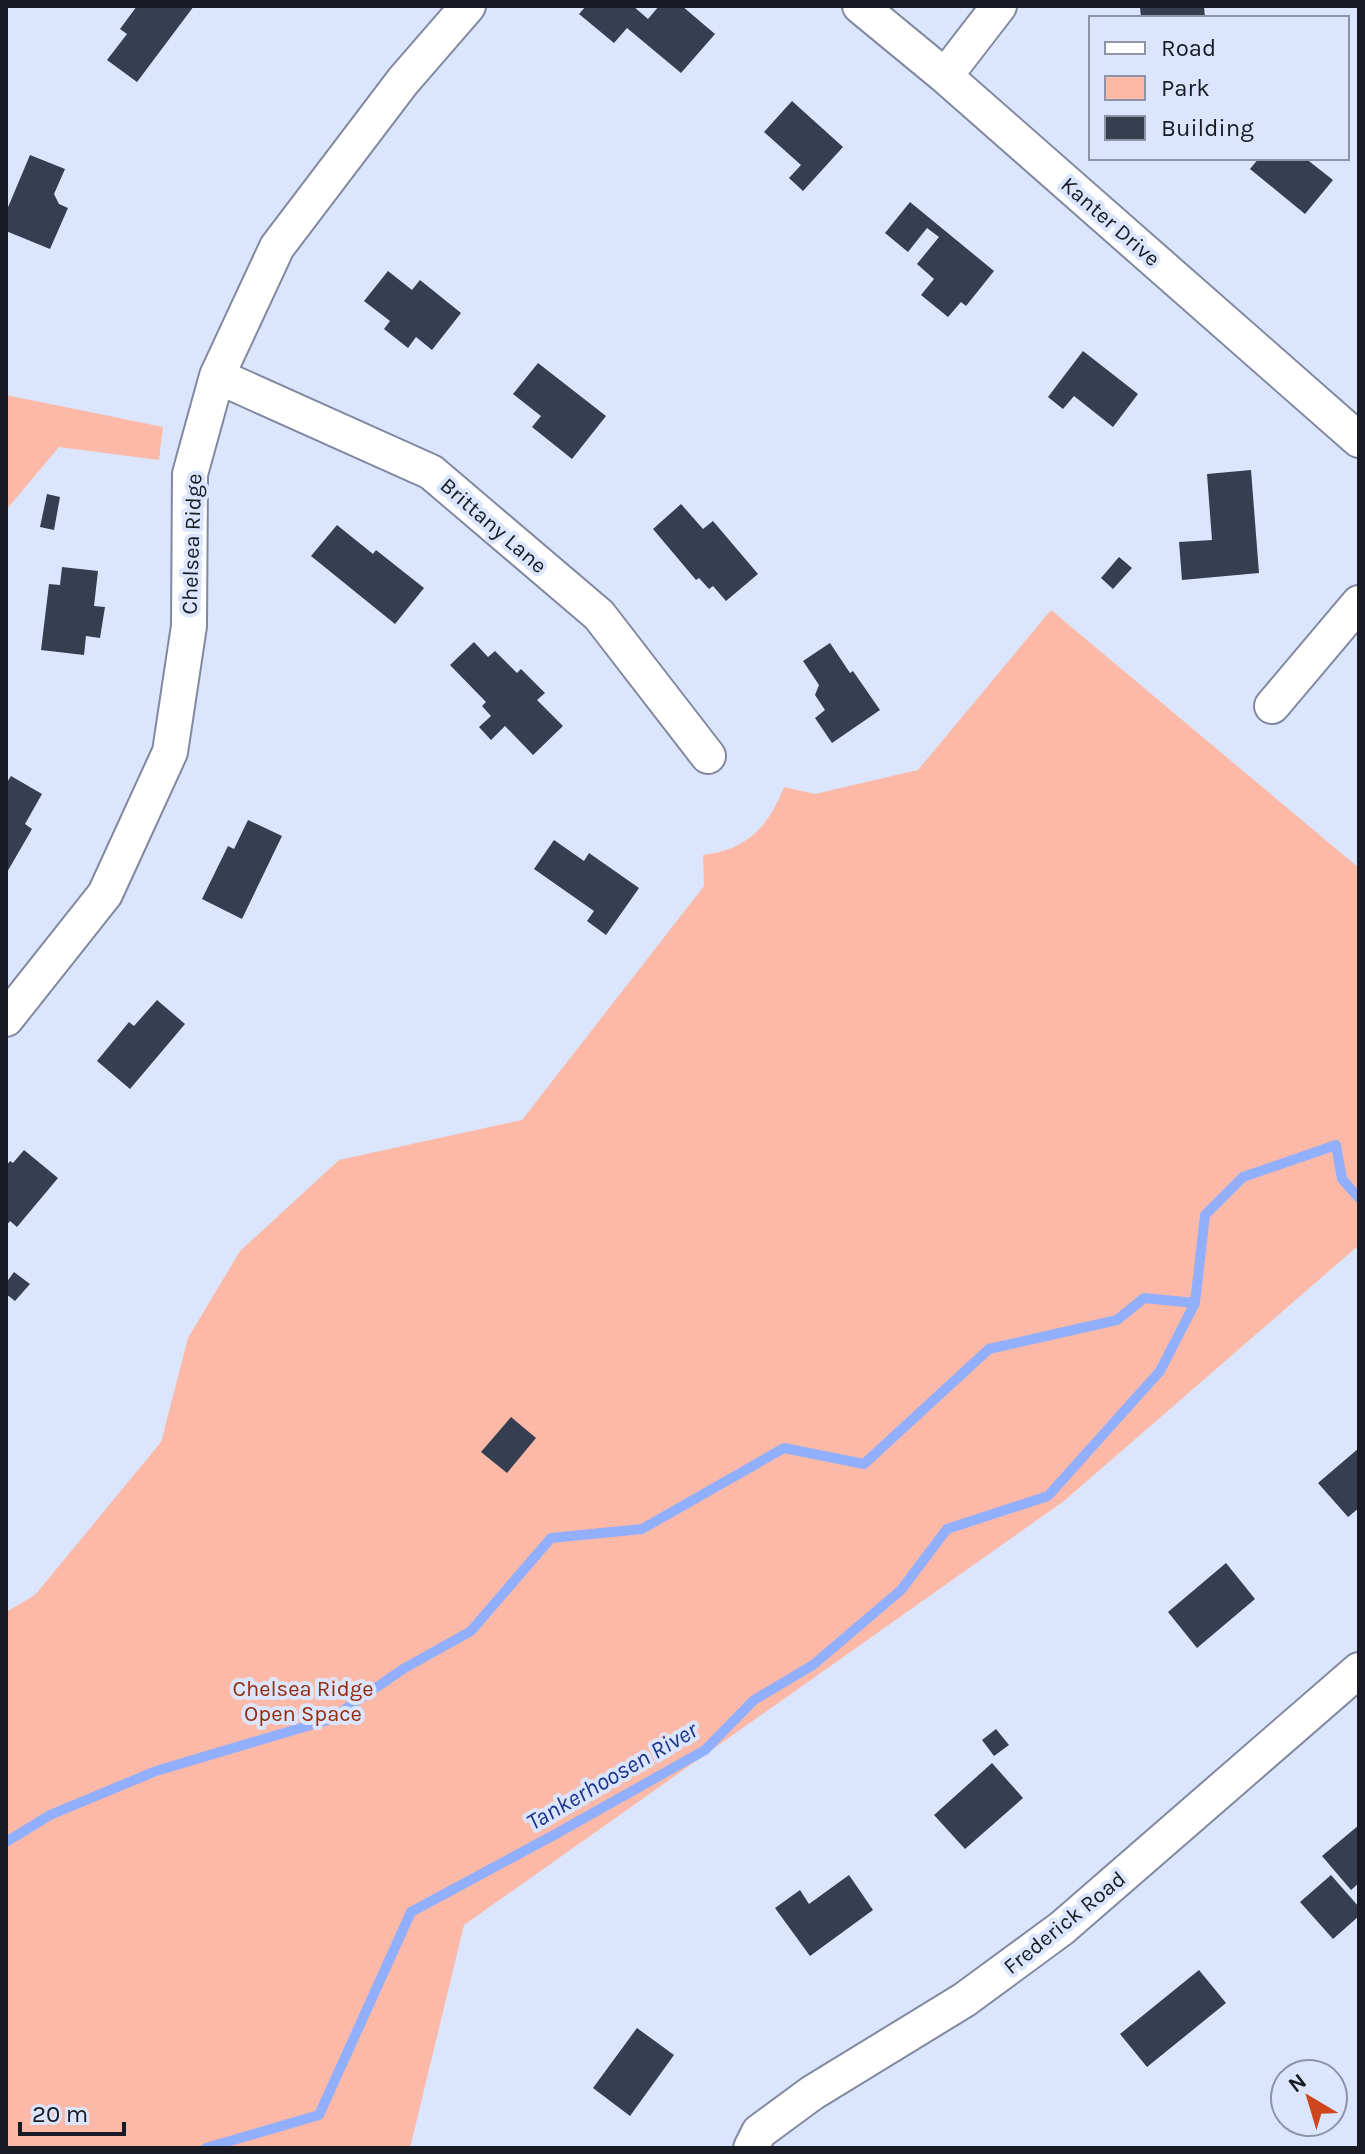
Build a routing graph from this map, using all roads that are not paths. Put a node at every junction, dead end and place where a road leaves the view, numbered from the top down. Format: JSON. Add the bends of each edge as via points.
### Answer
{"nodes":[{"id":1,"x":468,"y":6,"type":"edge"},
{"id":2,"x":860,"y":6,"type":"edge"},
{"id":3,"x":999,"y":6,"type":"edge"},
{"id":4,"x":945,"y":76,"type":"junction"},
{"id":5,"x":217,"y":376,"type":"junction"},
{"id":6,"x":1359,"y":440,"type":"edge"},
{"id":7,"x":1359,"y":603,"type":"edge"},
{"id":8,"x":1272,"y":706,"type":"dead end"},
{"id":9,"x":708,"y":756,"type":"dead end"},
{"id":10,"x":6,"y":1019,"type":"edge"},
{"id":11,"x":1359,"y":1670,"type":"edge"},
{"id":12,"x":751,"y":2148,"type":"edge"}],
"edges":[{"from":1,"to":5,"type":"street","name":"Chelsea Ridge","via":[[403,81],[277,247]]},
{"from":2,"to":4,"type":"street","name":"Kanter Drive"},
{"from":3,"to":4,"type":"street"},
{"from":4,"to":6,"type":"street","name":"Kanter Drive"},
{"from":5,"to":9,"type":"street","name":"Brittany Lane","via":[[431,472],[599,615]]},
{"from":5,"to":10,"type":"street","name":"Chelsea Ridge","via":[[190,474],[189,626],[170,752],[105,894]]},
{"from":7,"to":8,"type":"street"},
{"from":11,"to":12,"type":"street","name":"Frederick Road","via":[[1062,1928],[964,2000],[812,2093],[759,2132]]}]}
